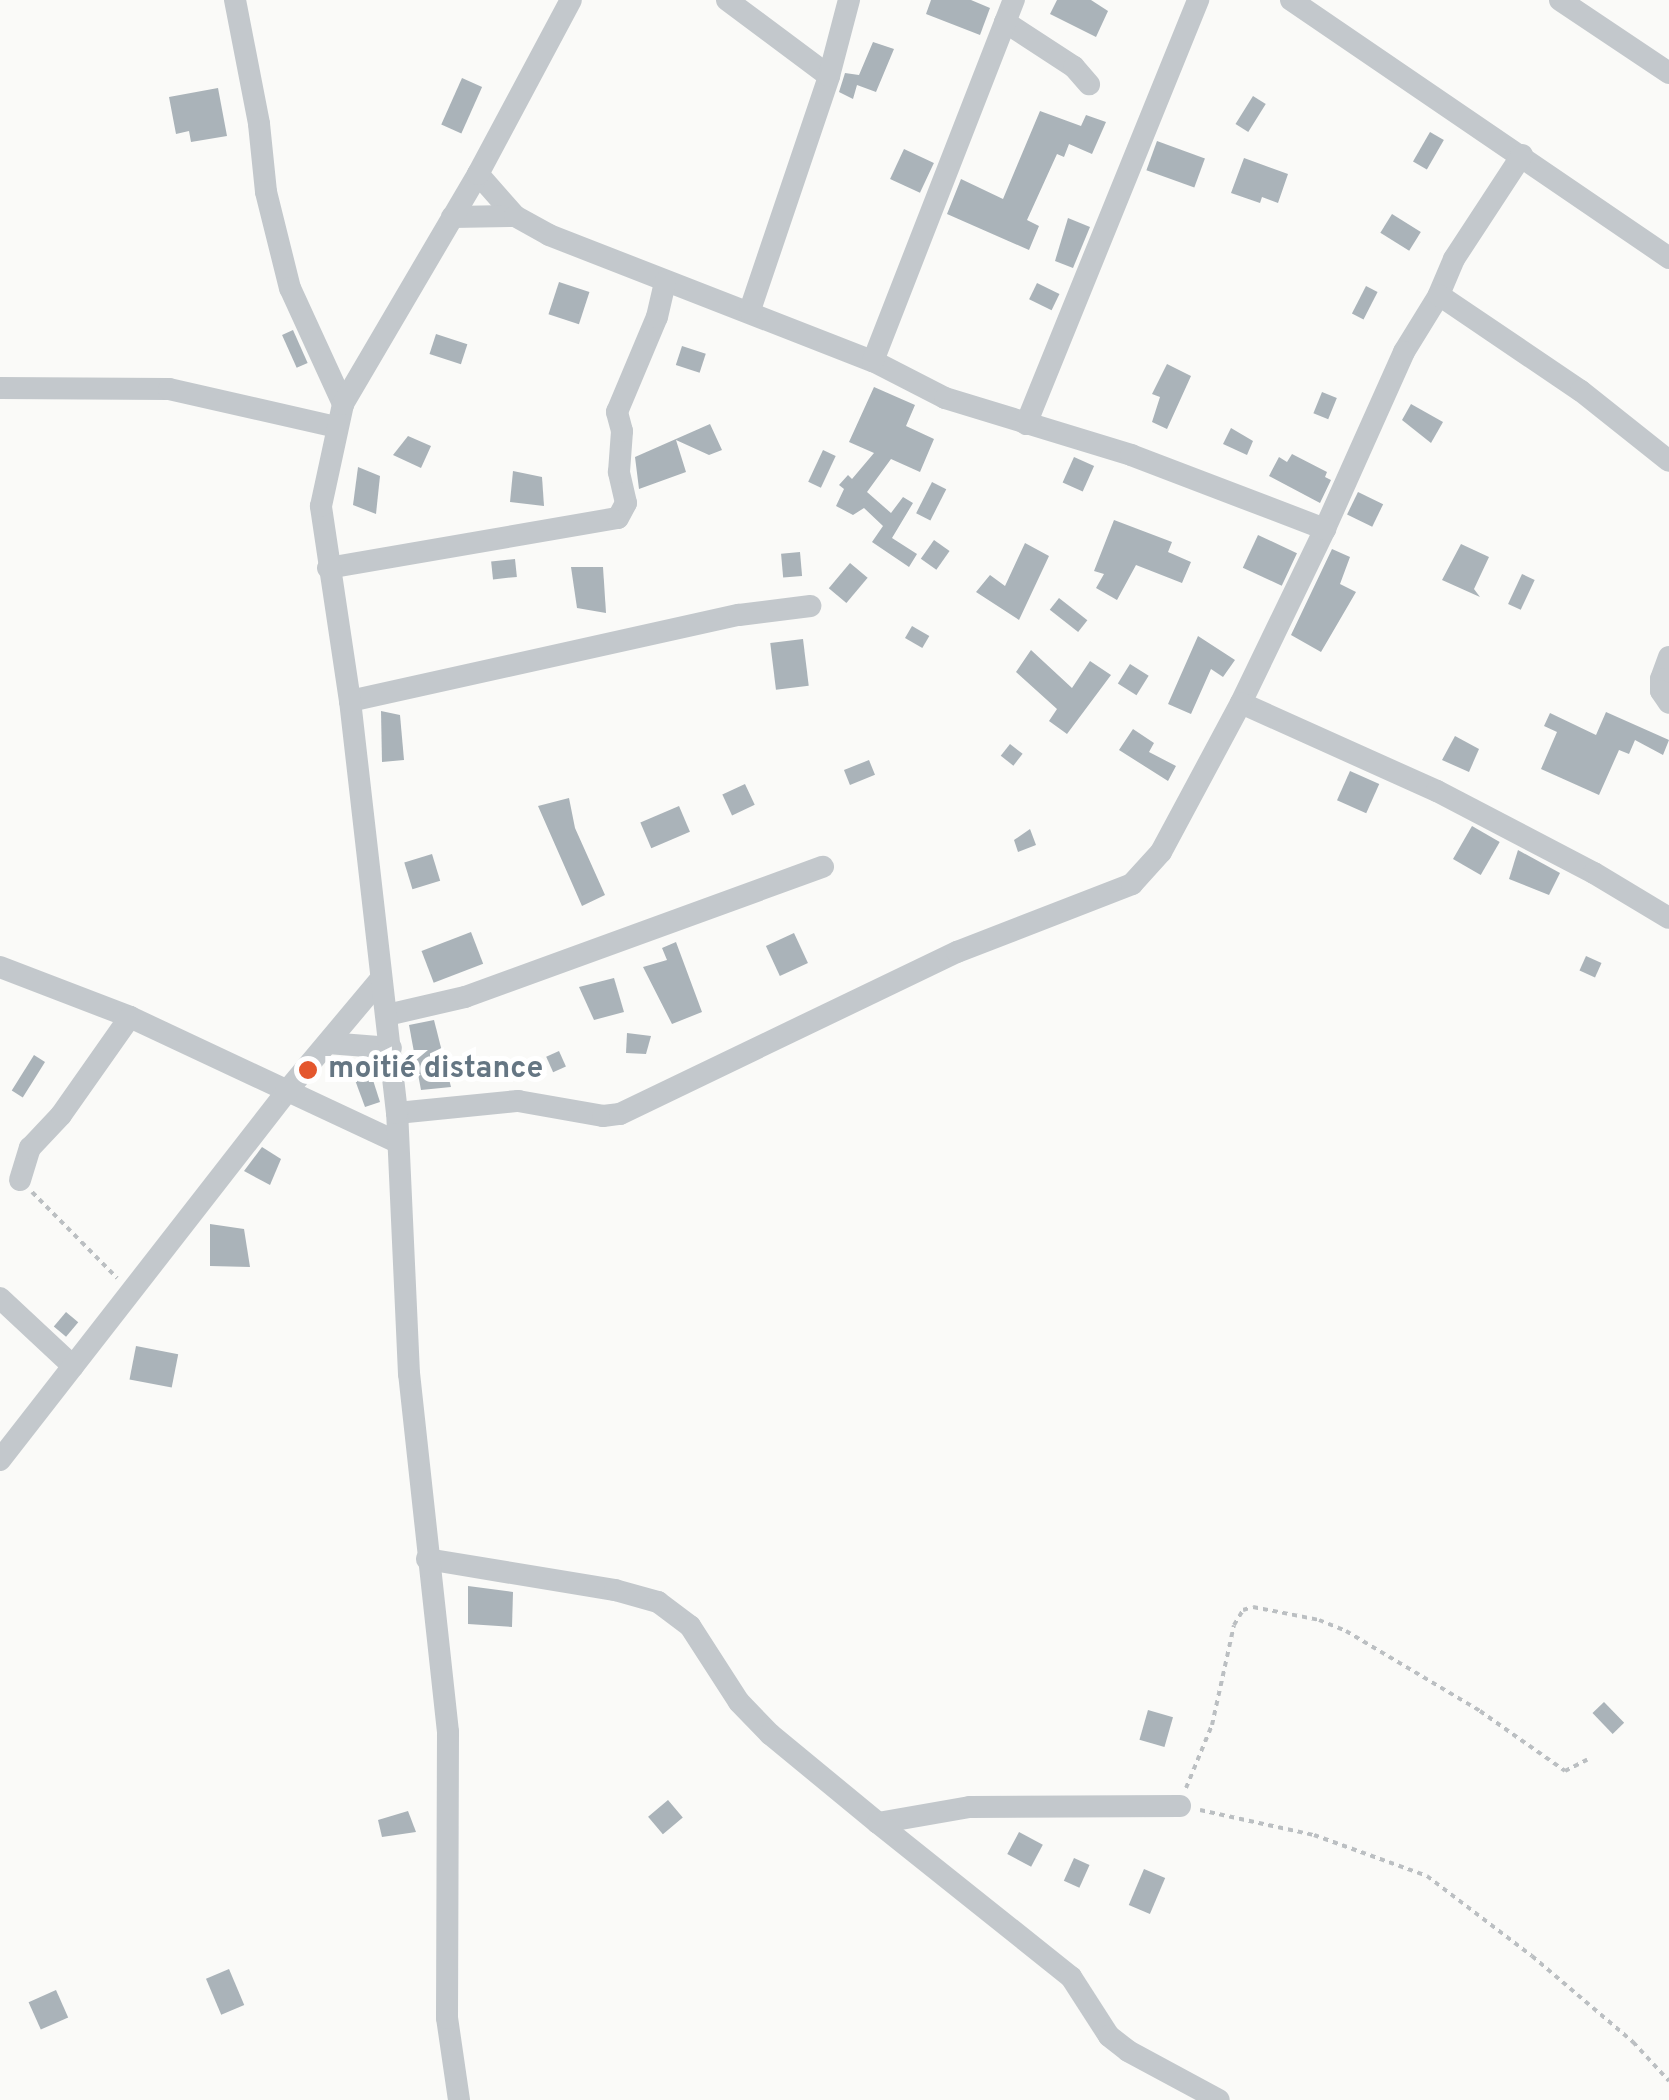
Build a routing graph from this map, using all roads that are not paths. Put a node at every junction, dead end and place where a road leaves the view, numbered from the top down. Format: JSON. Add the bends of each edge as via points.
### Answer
{"nodes":[{"id":1,"x":236,"y":0,"type":"edge"},
{"id":2,"x":571,"y":0,"type":"edge"},
{"id":3,"x":727,"y":0,"type":"edge"},
{"id":4,"x":849,"y":0,"type":"edge"},
{"id":5,"x":1198,"y":0,"type":"edge"},
{"id":6,"x":1291,"y":0,"type":"edge"},
{"id":7,"x":1560,"y":0,"type":"edge"},
{"id":8,"x":1010,"y":11,"type":"edge"},
{"id":9,"x":1669,"y":73,"type":"edge"},
{"id":10,"x":829,"y":76,"type":"junction"},
{"id":11,"x":1089,"y":84,"type":"dead end"},
{"id":12,"x":1522,"y":155,"type":"junction"},
{"id":13,"x":478,"y":174,"type":"junction"},
{"id":14,"x":515,"y":216,"type":"junction"},
{"id":15,"x":452,"y":217,"type":"junction"},
{"id":16,"x":1669,"y":258,"type":"edge"},
{"id":17,"x":666,"y":282,"type":"junction"},
{"id":18,"x":1438,"y":295,"type":"junction"},
{"id":19,"x":750,"y":310,"type":"junction"},
{"id":20,"x":873,"y":360,"type":"junction"},
{"id":21,"x":0,"y":388,"type":"edge"},
{"id":22,"x":340,"y":415,"type":"junction"},
{"id":23,"x":1026,"y":424,"type":"junction"},
{"id":24,"x":1669,"y":461,"type":"edge"},
{"id":25,"x":1325,"y":530,"type":"junction"},
{"id":26,"x":328,"y":568,"type":"junction"},
{"id":27,"x":810,"y":606,"type":"dead end"},
{"id":28,"x":1669,"y":656,"type":"edge"},
{"id":29,"x":350,"y":701,"type":"junction"},
{"id":30,"x":1240,"y":702,"type":"junction"},
{"id":31,"x":1669,"y":703,"type":"edge"},
{"id":32,"x":823,"y":867,"type":"dead end"},
{"id":33,"x":1669,"y":918,"type":"edge"},
{"id":34,"x":0,"y":966,"type":"edge"},
{"id":35,"x":380,"y":980,"type":"junction"},
{"id":36,"x":388,"y":1015,"type":"junction"},
{"id":37,"x":130,"y":1017,"type":"junction"},
{"id":38,"x":328,"y":1043,"type":"junction"},
{"id":39,"x":390,"y":1048,"type":"junction"},
{"id":40,"x":286,"y":1092,"type":"junction"},
{"id":41,"x":397,"y":1113,"type":"junction"},
{"id":42,"x":397,"y":1142,"type":"junction"},
{"id":43,"x":20,"y":1180,"type":"road end"},
{"id":44,"x":0,"y":1298,"type":"edge"},
{"id":45,"x":72,"y":1366,"type":"junction"},
{"id":46,"x":0,"y":1460,"type":"edge"},
{"id":47,"x":427,"y":1559,"type":"junction"},
{"id":48,"x":1180,"y":1806,"type":"road end"},
{"id":49,"x":878,"y":1823,"type":"junction"},
{"id":50,"x":454,"y":2098,"type":"edge"},
{"id":51,"x":1218,"y":2100,"type":"edge"}],
"edges":[{"from":1,"to":22,"type":"street","via":[[266,192],[286,273]]},
{"from":2,"to":13,"type":"street"},
{"from":3,"to":10,"type":"street"},
{"from":4,"to":10,"type":"street"},
{"from":5,"to":23,"type":"street"},
{"from":6,"to":12,"type":"street"},
{"from":7,"to":9,"type":"street"},
{"from":8,"to":11,"type":"street"},
{"from":8,"to":20,"type":"street"},
{"from":10,"to":19,"type":"street"},
{"from":12,"to":16,"type":"street"},
{"from":12,"to":18,"type":"street"},
{"from":13,"to":14,"type":"street"},
{"from":13,"to":15,"type":"street"},
{"from":14,"to":15,"type":"street"},
{"from":14,"to":17,"type":"street"},
{"from":15,"to":22,"type":"street"},
{"from":17,"to":19,"type":"street"},
{"from":17,"to":26,"type":"street","via":[[616,412],[626,503],[618,518]]},
{"from":18,"to":24,"type":"street","via":[[1581,391]]},
{"from":18,"to":25,"type":"street","via":[[1404,352]]},
{"from":19,"to":20,"type":"street"},
{"from":20,"to":23,"type":"street","via":[[945,398]]},
{"from":21,"to":22,"type":"street","via":[[169,389]]},
{"from":22,"to":26,"type":"street","via":[[321,506]]},
{"from":23,"to":25,"type":"street","via":[[1131,455]]},
{"from":25,"to":30,"type":"street"},
{"from":26,"to":29,"type":"street"},
{"from":27,"to":29,"type":"street","via":[[739,615]]},
{"from":28,"to":31,"type":"street","via":[[1661,692]]},
{"from":29,"to":35,"type":"street"},
{"from":30,"to":33,"type":"street","via":[[1437,791]]},
{"from":30,"to":41,"type":"street","via":[[1161,852],[1132,884],[957,952],[620,1114],[518,1101]]},
{"from":32,"to":36,"type":"street","via":[[465,997]]},
{"from":34,"to":37,"type":"street"},
{"from":35,"to":36,"type":"street"},
{"from":35,"to":38,"type":"street"},
{"from":36,"to":39,"type":"street"},
{"from":37,"to":40,"type":"street"},
{"from":37,"to":43,"type":"street","via":[[30,1148]]},
{"from":38,"to":39,"type":"street"},
{"from":38,"to":40,"type":"street"},
{"from":39,"to":41,"type":"street"},
{"from":40,"to":42,"type":"street"},
{"from":40,"to":45,"type":"street"},
{"from":41,"to":42,"type":"street"},
{"from":42,"to":47,"type":"street"},
{"from":44,"to":45,"type":"street"},
{"from":45,"to":46,"type":"street"},
{"from":47,"to":49,"type":"street","via":[[658,1602],[690,1626],[739,1702],[770,1734]]},
{"from":47,"to":50,"type":"street","via":[[448,1732],[447,2018]]},
{"from":48,"to":49,"type":"street","via":[[970,1807]]},
{"from":49,"to":51,"type":"street","via":[[1072,1977],[1109,2036],[1128,2052]]}]}
